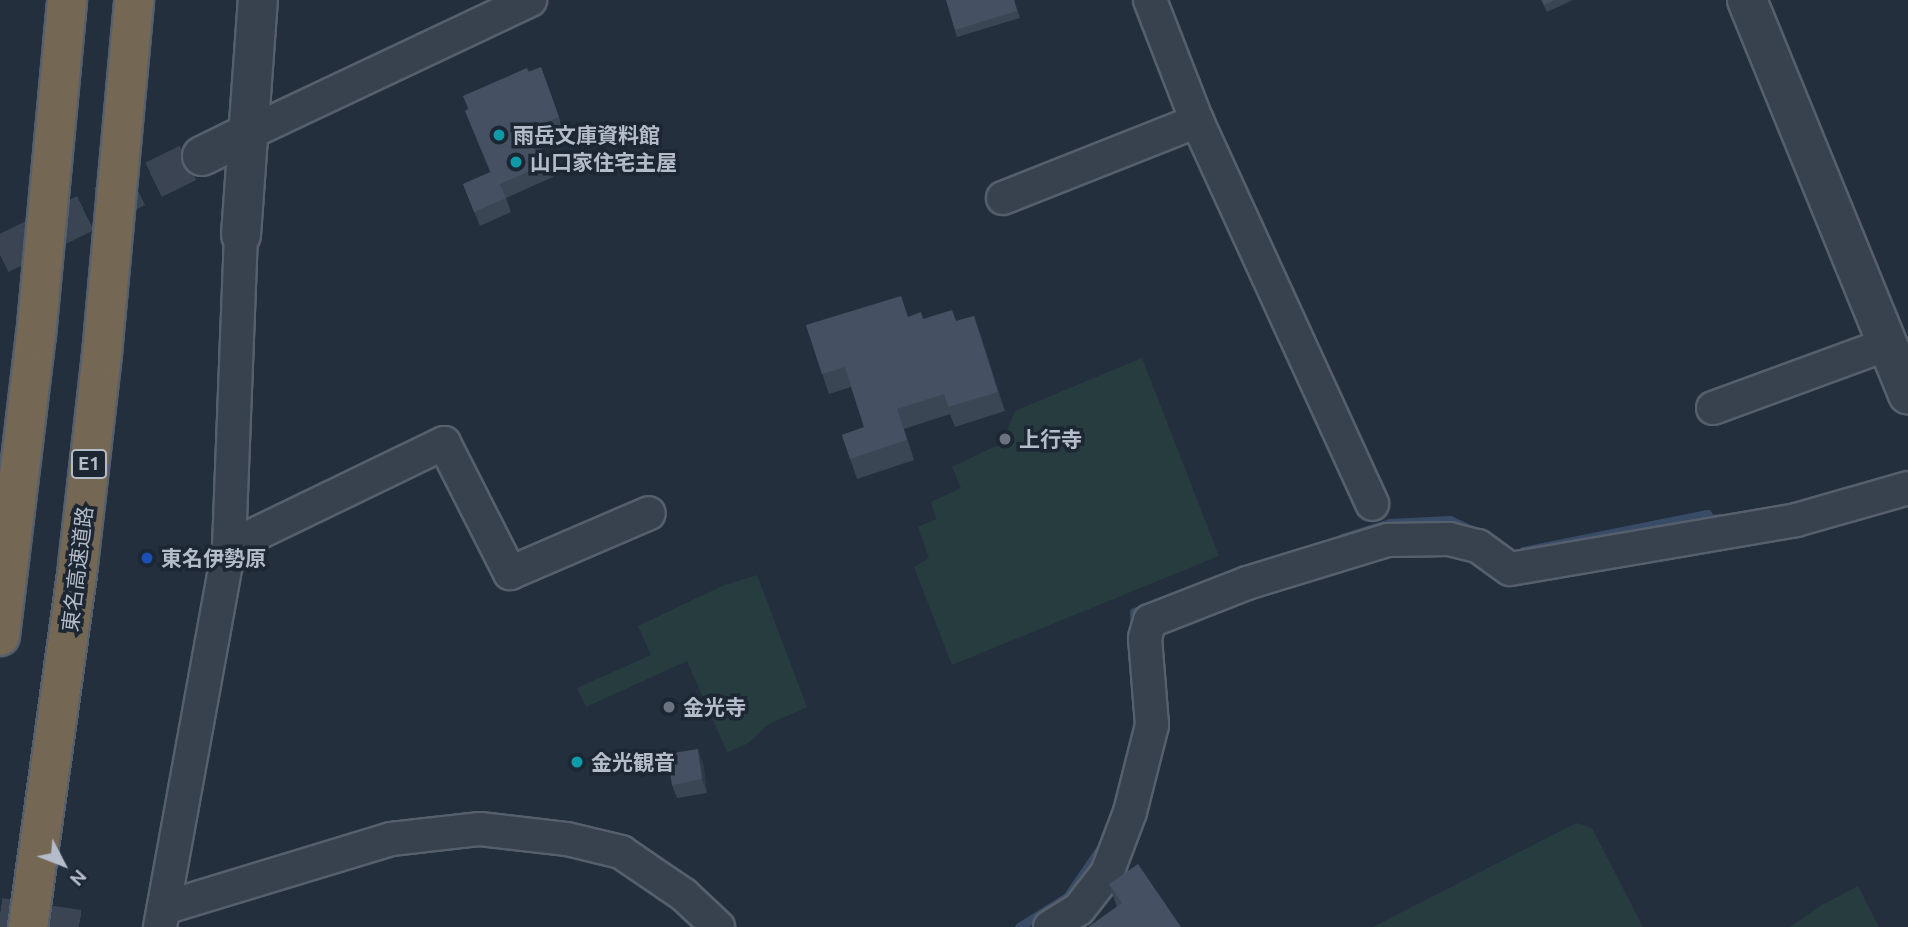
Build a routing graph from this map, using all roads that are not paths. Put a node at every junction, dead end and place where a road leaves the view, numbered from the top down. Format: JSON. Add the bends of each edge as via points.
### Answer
{"nodes":[{"id":1,"x":67,"y":0,"type":"edge"},
{"id":2,"x":134,"y":0,"type":"edge"},
{"id":3,"x":258,"y":0,"type":"edge"},
{"id":4,"x":530,"y":0,"type":"edge"},
{"id":5,"x":1150,"y":0,"type":"edge"},
{"id":6,"x":1747,"y":0,"type":"edge"},
{"id":7,"x":1197,"y":121,"type":"junction"},
{"id":8,"x":248,"y":133,"type":"junction"},
{"id":9,"x":202,"y":156,"type":"tunnel mouth"},
{"id":10,"x":1003,"y":198,"type":"dead end"},
{"id":11,"x":241,"y":235,"type":"joint"},
{"id":12,"x":1888,"y":344,"type":"junction"},
{"id":13,"x":1908,"y":394,"type":"edge"},
{"id":14,"x":1713,"y":408,"type":"dead end"},
{"id":15,"x":1908,"y":488,"type":"edge"},
{"id":16,"x":1372,"y":504,"type":"dead end"},
{"id":17,"x":649,"y":513,"type":"dead end"},
{"id":18,"x":229,"y":547,"type":"junction"},
{"id":19,"x":0,"y":636,"type":"edge"},
{"id":20,"x":162,"y":917,"type":"edge"},
{"id":21,"x":29,"y":927,"type":"edge"},
{"id":22,"x":718,"y":927,"type":"edge"},
{"id":23,"x":1050,"y":927,"type":"edge"}],
"edges":[{"from":1,"to":19,"type":"highway","via":[[36,336]]},
{"from":2,"to":21,"type":"highway","name":"東名高速道路","number":"E1","via":[[80,552]]},
{"from":3,"to":8,"type":"street"},
{"from":4,"to":8,"type":"street"},
{"from":5,"to":7,"type":"street"},
{"from":6,"to":12,"type":"street"},
{"from":7,"to":10,"type":"street"},
{"from":7,"to":16,"type":"street"},
{"from":8,"to":9,"type":"street"},
{"from":8,"to":11,"type":"street"},
{"from":11,"to":18,"type":"street"},
{"from":12,"to":13,"type":"street"},
{"from":12,"to":14,"type":"street"},
{"from":15,"to":23,"type":"street","via":[[1796,520],[1510,569],[1478,547],[1449,539],[1387,536],[1150,621],[1145,638],[1152,725],[1130,812],[1107,873],[1079,909]]},
{"from":17,"to":18,"type":"street","via":[[510,573],[444,443]]},
{"from":18,"to":20,"type":"street"},
{"from":20,"to":22,"type":"street","via":[[391,839],[480,830],[567,839],[621,852],[684,895]]}]}
